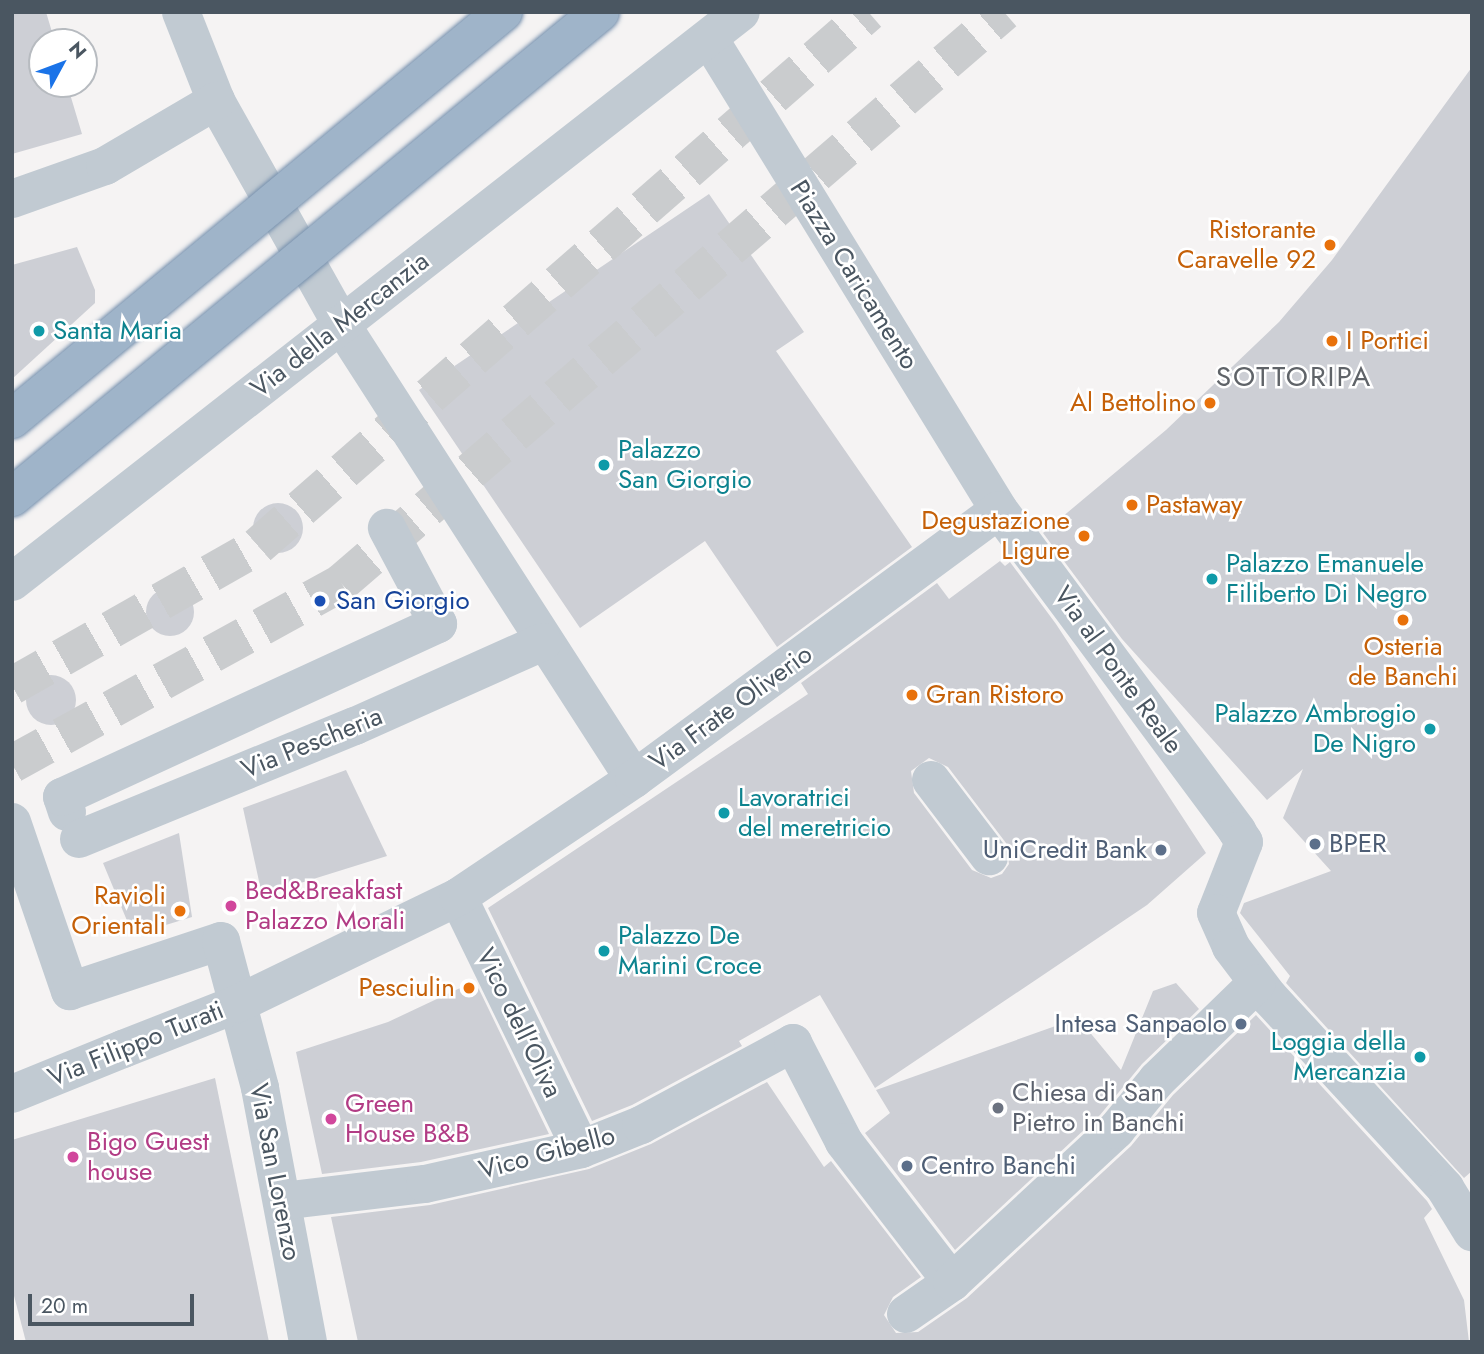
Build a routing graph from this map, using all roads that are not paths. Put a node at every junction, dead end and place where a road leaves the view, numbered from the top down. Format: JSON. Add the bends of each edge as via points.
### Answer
{"nodes":[{"id":1,"x":181,"y":12,"type":"edge"},
{"id":2,"x":503,"y":12,"type":"edge"},
{"id":3,"x":600,"y":12,"type":"edge"},
{"id":4,"x":741,"y":12,"type":"edge"},
{"id":5,"x":710,"y":40,"type":"junction"},
{"id":6,"x":216,"y":101,"type":"junction"},
{"id":7,"x":12,"y":199,"type":"edge"},
{"id":8,"x":341,"y":324,"type":"junction"},
{"id":9,"x":12,"y":419,"type":"edge"},
{"id":10,"x":12,"y":497,"type":"edge"},
{"id":11,"x":999,"y":510,"type":"junction"},
{"id":12,"x":387,"y":528,"type":"dead end"},
{"id":13,"x":12,"y":582,"type":"edge"},
{"id":14,"x":543,"y":642,"type":"junction"},
{"id":15,"x":634,"y":779,"type":"junction"},
{"id":16,"x":931,"y":780,"type":"dead end"},
{"id":17,"x":12,"y":822,"type":"edge"},
{"id":18,"x":989,"y":856,"type":"dead end"},
{"id":19,"x":458,"y":897,"type":"junction"},
{"id":20,"x":1263,"y":990,"type":"junction"},
{"id":21,"x":237,"y":1004,"type":"junction"},
{"id":22,"x":12,"y":1094,"type":"edge"},
{"id":23,"x":581,"y":1149,"type":"junction"},
{"id":24,"x":282,"y":1201,"type":"junction"},
{"id":25,"x":1472,"y":1232,"type":"edge"},
{"id":26,"x":952,"y":1282,"type":"junction"},
{"id":27,"x":906,"y":1314,"type":"dead end"},
{"id":28,"x":308,"y":1342,"type":"edge"}],
"edges":[{"from":1,"to":6,"type":"street"},
{"from":2,"to":9,"type":"highway","bridge":true},
{"from":3,"to":10,"type":"highway","bridge":true},
{"from":4,"to":5,"type":"street"},
{"from":5,"to":8,"type":"street","name":"Via della Mercanzia"},
{"from":5,"to":11,"type":"street","name":"Piazza Caricamento"},
{"from":6,"to":7,"type":"street","via":[[105,166]]},
{"from":6,"to":8,"type":"street"},
{"from":8,"to":13,"type":"street","name":"Via della Mercanzia"},
{"from":8,"to":14,"type":"street"},
{"from":11,"to":15,"type":"street","name":"Via Frate Oliverio"},
{"from":11,"to":20,"type":"street","name":"Via al Ponte Reale","via":[[1244,842],[1216,913]]},
{"from":12,"to":14,"type":"street","name":"Via Pescheria","via":[[438,624],[62,797],[73,825],[368,721]]},
{"from":14,"to":15,"type":"street"},
{"from":15,"to":19,"type":"street","name":"Via Frate Oliverio"},
{"from":16,"to":18,"type":"street"},
{"from":17,"to":21,"type":"street","name":"Via Filippo Turati","via":[[70,991],[221,941]]},
{"from":19,"to":21,"type":"street","name":"Via Frate Oliverio"},
{"from":19,"to":23,"type":"street","name":"Vico dell'Oliva"},
{"from":20,"to":25,"type":"street","via":[[1445,1188]]},
{"from":20,"to":26,"type":"street","via":[[1148,1093],[1116,1130]]},
{"from":21,"to":22,"type":"street","name":"Via Filippo Turati"},
{"from":21,"to":24,"type":"street","name":"Via San Lorenzo","via":[[260,1088]]},
{"from":23,"to":24,"type":"street","name":"Vico Gibello","via":[[425,1184]]},
{"from":23,"to":26,"type":"street","name":"Vico Gibello","via":[[641,1125],[793,1043],[839,1132]]},
{"from":24,"to":28,"type":"street","name":"Via San Lorenzo"},
{"from":26,"to":27,"type":"street"}]}
